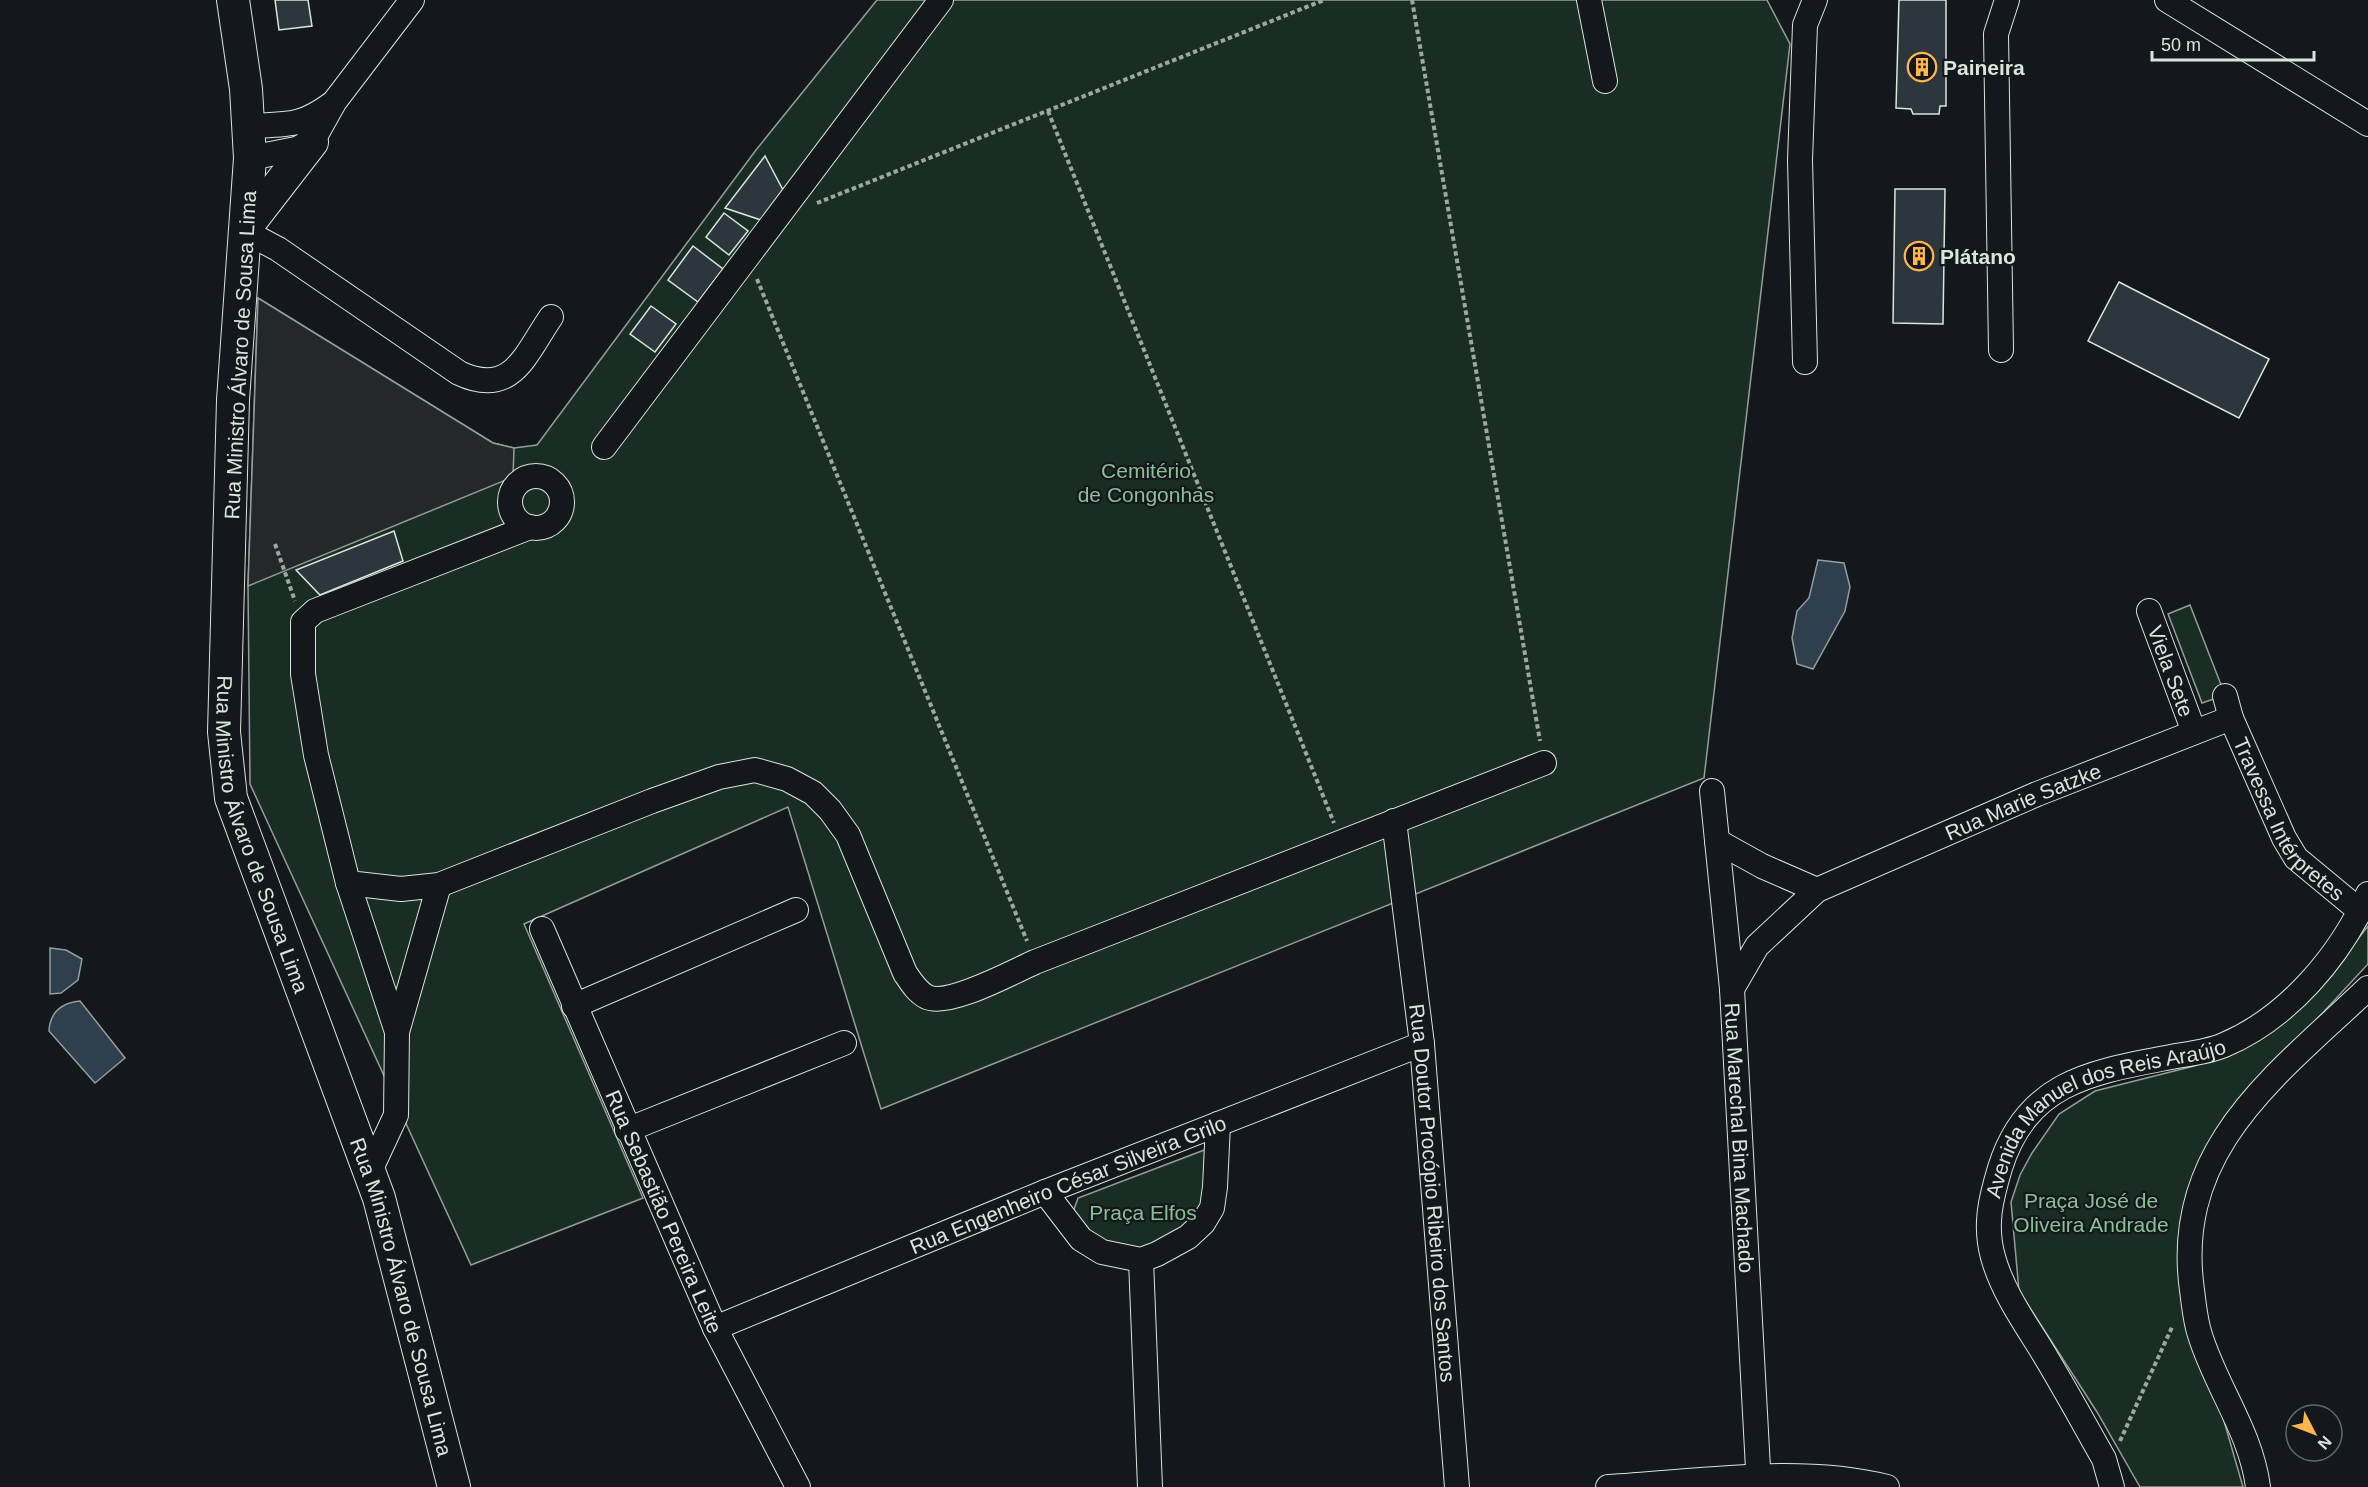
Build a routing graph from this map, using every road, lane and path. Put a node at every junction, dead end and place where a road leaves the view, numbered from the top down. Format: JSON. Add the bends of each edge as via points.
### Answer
{"nodes":[{"id":1,"x":233,"y":0,"type":"edge"},
{"id":2,"x":412,"y":0,"type":"edge"},
{"id":3,"x":941,"y":0,"type":"edge"},
{"id":4,"x":1324,"y":0,"type":"edge"},
{"id":5,"x":1412,"y":0,"type":"edge"},
{"id":6,"x":1589,"y":0,"type":"edge"},
{"id":7,"x":1815,"y":0,"type":"edge"},
{"id":8,"x":2007,"y":0,"type":"edge"},
{"id":9,"x":2167,"y":0,"type":"edge"},
{"id":10,"x":1605,"y":81,"type":"dead end"},
{"id":11,"x":335,"y":101,"type":"junction"},
{"id":12,"x":1048,"y":111,"type":"junction"},
{"id":13,"x":2368,"y":124,"type":"edge"},
{"id":14,"x":248,"y":126,"type":"junction"},
{"id":15,"x":312,"y":142,"type":"junction"},
{"id":16,"x":250,"y":158,"type":"junction"},
{"id":17,"x":779,"y":218,"type":"junction"},
{"id":18,"x":246,"y":229,"type":"junction"},
{"id":19,"x":748,"y":258,"type":"junction"},
{"id":20,"x":551,"y":317,"type":"dead end"},
{"id":21,"x":2001,"y":350,"type":"dead end"},
{"id":22,"x":1805,"y":362,"type":"dead end"},
{"id":23,"x":604,"y":447,"type":"dead end"},
{"id":24,"x":530,"y":527,"type":"dead end"},
{"id":25,"x":275,"y":544,"type":"dead end"},
{"id":26,"x":286,"y":579,"type":"dead end"},
{"id":27,"x":2149,"y":611,"type":"dead end"},
{"id":28,"x":2228,"y":707,"type":"joint"},
{"id":29,"x":2194,"y":732,"type":"junction"},
{"id":30,"x":1544,"y":763,"type":"joint"},
{"id":31,"x":1712,"y":791,"type":"dead end"},
{"id":32,"x":1394,"y":821,"type":"junction"},
{"id":33,"x":1717,"y":841,"type":"junction"},
{"id":34,"x":1341,"y":842,"type":"junction"},
{"id":35,"x":348,"y":883,"type":"junction"},
{"id":36,"x":439,"y":885,"type":"junction"},
{"id":37,"x":1817,"y":890,"type":"junction"},
{"id":38,"x":2364,"y":903,"type":"edge"},
{"id":39,"x":796,"y":910,"type":"dead end"},
{"id":40,"x":542,"y":929,"type":"dead end"},
{"id":41,"x":1035,"y":962,"type":"junction"},
{"id":42,"x":2368,"y":988,"type":"edge"},
{"id":43,"x":1732,"y":989,"type":"junction"},
{"id":44,"x":574,"y":1006,"type":"junction"},
{"id":45,"x":397,"y":1032,"type":"junction"},
{"id":46,"x":844,"y":1043,"type":"dead end"},
{"id":47,"x":1422,"y":1044,"type":"junction"},
{"id":48,"x":1218,"y":1124,"type":"junction"},
{"id":49,"x":627,"y":1130,"type":"junction"},
{"id":50,"x":369,"y":1173,"type":"junction"},
{"id":51,"x":1045,"y":1192,"type":"junction"},
{"id":52,"x":1141,"y":1260,"type":"junction"},
{"id":53,"x":2191,"y":1287,"type":"junction"},
{"id":54,"x":715,"y":1328,"type":"junction"},
{"id":55,"x":2110,"y":1478,"type":"edge"},
{"id":56,"x":1759,"y":1483,"type":"edge"},
{"id":57,"x":454,"y":1487,"type":"edge"},
{"id":58,"x":798,"y":1487,"type":"edge"},
{"id":59,"x":1150,"y":1487,"type":"edge"},
{"id":60,"x":1456,"y":1487,"type":"edge"},
{"id":61,"x":1608,"y":1487,"type":"edge"},
{"id":62,"x":1887,"y":1487,"type":"edge"},
{"id":63,"x":2258,"y":1487,"type":"edge"}],
"edges":[{"from":1,"to":14,"type":"main road","name":"Rua Ministro Álvaro de Sousa Lima"},
{"from":2,"to":11,"type":"street"},
{"from":3,"to":17,"type":"street"},
{"from":4,"to":12,"type":"path"},
{"from":5,"to":30,"type":"path"},
{"from":6,"to":10,"type":"street"},
{"from":7,"to":22,"type":"street","via":[[1805,25],[1800,160]]},
{"from":8,"to":21,"type":"street","via":[[1996,34]]},
{"from":9,"to":13,"type":"street"},
{"from":11,"to":14,"type":"street","via":[[300,123]]},
{"from":11,"to":15,"type":"street"},
{"from":12,"to":17,"type":"path"},
{"from":12,"to":34,"type":"path"},
{"from":14,"to":16,"type":"main road","name":"Rua Ministro Álvaro de Sousa Lima"},
{"from":15,"to":16,"type":"street"},
{"from":15,"to":18,"type":"main road"},
{"from":16,"to":18,"type":"main road","name":"Rua Ministro Álvaro de Sousa Lima"},
{"from":17,"to":19,"type":"street"},
{"from":18,"to":20,"type":"street","via":[[459,373],[477,381],[487,383],[509,376]]},
{"from":18,"to":50,"type":"main road","name":"Rua Ministro Álvaro de Sousa Lima","via":[[233,400],[224,732],[231,798]]},
{"from":19,"to":23,"type":"street"},
{"from":19,"to":41,"type":"path"},
{"from":24,"to":35,"type":"street","via":[[315,611],[303,622],[303,674],[316,755]]},
{"from":25,"to":26,"type":"path"},
{"from":27,"to":29,"type":"street","name":"Viela Sete"},
{"from":28,"to":29,"type":"street","name":"Rua Marie Satzke"},
{"from":28,"to":38,"type":"street","name":"Travessa Intérpretes","via":[[2296,858]]},
{"from":29,"to":37,"type":"street","name":"Rua Marie Satzke","via":[[2037,794]]},
{"from":30,"to":32,"type":"street"},
{"from":31,"to":33,"type":"street","name":"Rua Marechal Bina Machado"},
{"from":32,"to":34,"type":"street"},
{"from":32,"to":47,"type":"street","name":"Rua Doutor Procópio Ribeiro dos Santos"},
{"from":33,"to":37,"type":"street"},
{"from":33,"to":43,"type":"street","name":"Rua Marechal Bina Machado"},
{"from":34,"to":41,"type":"street"},
{"from":35,"to":36,"type":"street","via":[[401,889]]},
{"from":35,"to":45,"type":"street"},
{"from":36,"to":41,"type":"street","via":[[652,801],[719,777],[754,770],[787,779],[813,793],[830,810],[848,835],[905,973],[926,997],[953,997]]},
{"from":36,"to":45,"type":"street"},
{"from":37,"to":43,"type":"street","name":"Rua Marie Satzke","via":[[1757,946]]},
{"from":38,"to":55,"type":"street","name":"Avenida Manuel dos Reis Araújo","via":[[2316,978],[2253,1029],[2223,1046],[2072,1081],[2048,1095],[2024,1121],[2004,1156],[1990,1200],[1988,1225],[1993,1256],[2006,1290],[2065,1389]]},
{"from":39,"to":44,"type":"street"},
{"from":40,"to":44,"type":"street","name":"Rua Sebastião Pereira Leite"},
{"from":42,"to":53,"type":"street","via":[[2270,1081],[2226,1132],[2201,1184],[2189,1228]]},
{"from":43,"to":56,"type":"street","name":"Rua Marechal Bina Machado"},
{"from":44,"to":49,"type":"street","name":"Rua Sebastião Pereira Leite"},
{"from":45,"to":50,"type":"street","via":[[396,1116]]},
{"from":46,"to":49,"type":"street"},
{"from":47,"to":48,"type":"street","name":"Rua Engenheiro César Silveira Grilo"},
{"from":47,"to":60,"type":"street","name":"Rua Doutor Procópio Ribeiro dos Santos"},
{"from":48,"to":51,"type":"street","name":"Rua Engenheiro César Silveira Grilo"},
{"from":48,"to":52,"type":"street","via":[[1212,1208],[1188,1237]]},
{"from":49,"to":54,"type":"street","name":"Rua Sebastião Pereira Leite"},
{"from":50,"to":57,"type":"main road","name":"Rua Ministro Álvaro de Sousa Lima","via":[[379,1198]]},
{"from":51,"to":52,"type":"street","via":[[1081,1239],[1102,1252]]},
{"from":51,"to":54,"type":"street","name":"Rua Engenheiro César Silveira Grilo"},
{"from":52,"to":59,"type":"street"},
{"from":53,"to":55,"type":"path"},
{"from":53,"to":63,"type":"street","via":[[2204,1348],[2238,1419]]},
{"from":54,"to":58,"type":"street","name":"Rua Sebastião Pereira Leite"},
{"from":56,"to":61,"type":"street"},
{"from":56,"to":62,"type":"street","via":[[1815,1477]]}]}
